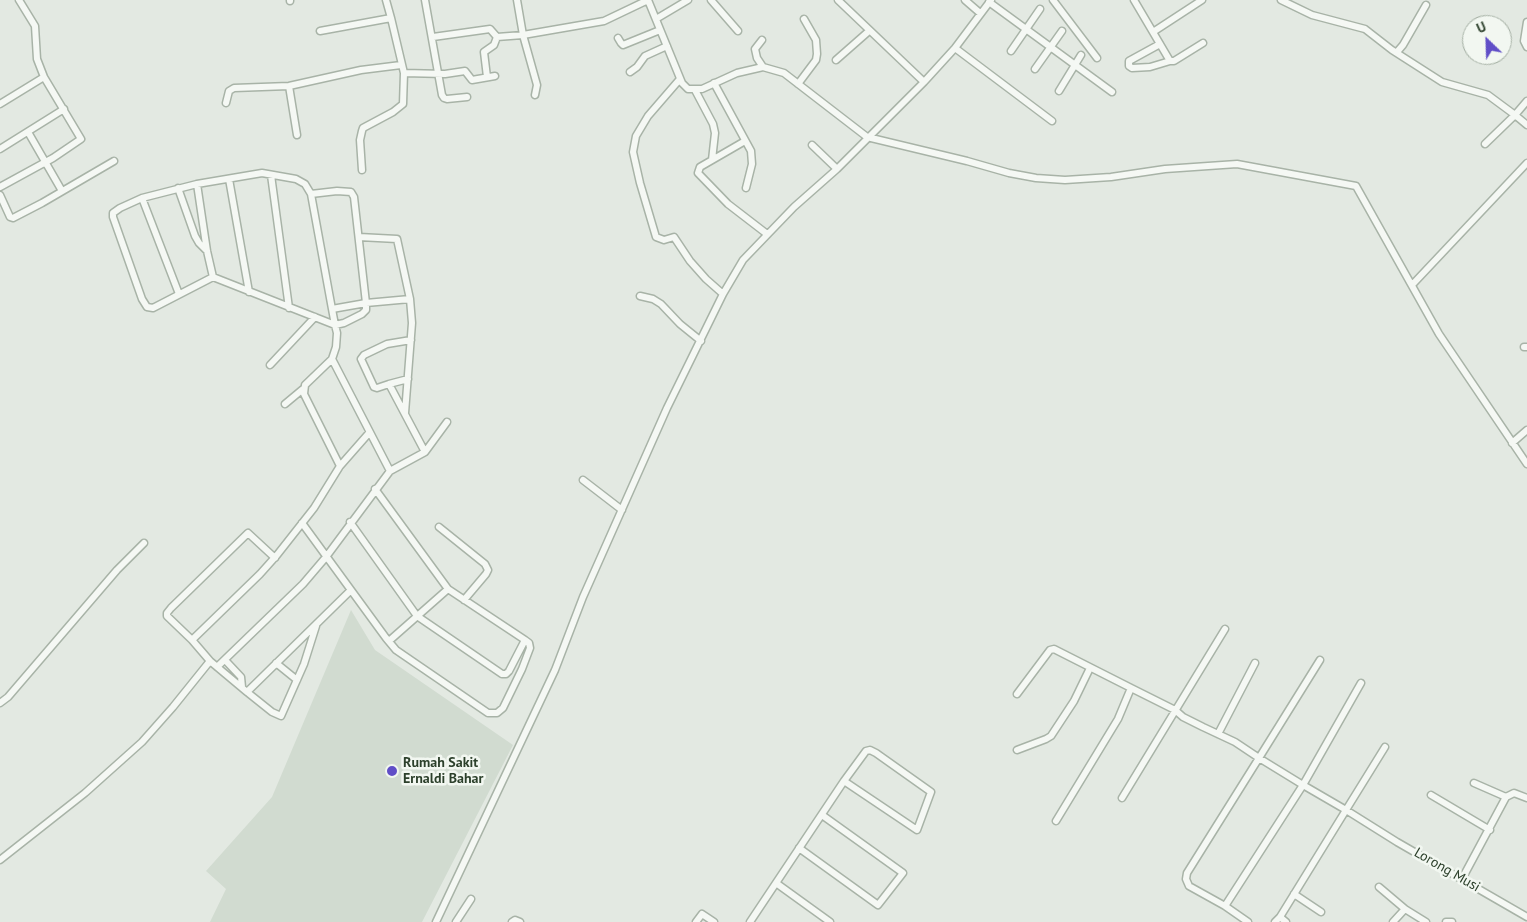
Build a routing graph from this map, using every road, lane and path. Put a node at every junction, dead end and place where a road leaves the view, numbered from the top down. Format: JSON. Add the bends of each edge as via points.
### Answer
{"nodes":[{"id":1,"x":19,"y":0,"type":"edge"},
{"id":2,"x":386,"y":0,"type":"edge"},
{"id":3,"x":425,"y":0,"type":"edge"},
{"id":4,"x":517,"y":0,"type":"edge"},
{"id":5,"x":648,"y":0,"type":"edge"},
{"id":6,"x":688,"y":0,"type":"edge"},
{"id":7,"x":711,"y":0,"type":"edge"},
{"id":8,"x":965,"y":0,"type":"edge"},
{"id":9,"x":1053,"y":0,"type":"edge"},
{"id":10,"x":1134,"y":0,"type":"edge"},
{"id":11,"x":1202,"y":0,"type":"edge"},
{"id":12,"x":1281,"y":0,"type":"edge"},
{"id":13,"x":839,"y":1,"type":"edge"},
{"id":14,"x":990,"y":1,"type":"edge"},
{"id":15,"x":1426,"y":5,"type":"dead end"},
{"id":16,"x":1040,"y":8,"type":"dead end"},
{"id":17,"x":980,"y":13,"type":"junction"},
{"id":18,"x":392,"y":18,"type":"junction"},
{"id":19,"x":656,"y":19,"type":"junction"},
{"id":20,"x":804,"y":20,"type":"dead end"},
{"id":21,"x":1527,"y":22,"type":"edge"},
{"id":22,"x":1026,"y":29,"type":"junction"},
{"id":23,"x":660,"y":30,"type":"junction"},
{"id":24,"x":320,"y":31,"type":"dead end"},
{"id":25,"x":738,"y":31,"type":"dead end"},
{"id":26,"x":869,"y":31,"type":"junction"},
{"id":27,"x":1062,"y":31,"type":"dead end"},
{"id":28,"x":1153,"y":32,"type":"junction"},
{"id":29,"x":523,"y":35,"type":"junction"},
{"id":30,"x":433,"y":37,"type":"junction"},
{"id":31,"x":498,"y":37,"type":"junction"},
{"id":32,"x":618,"y":38,"type":"dead end"},
{"id":33,"x":762,"y":40,"type":"dead end"},
{"id":34,"x":1203,"y":43,"type":"dead end"},
{"id":35,"x":1160,"y":44,"type":"junction"},
{"id":36,"x":667,"y":46,"type":"junction"},
{"id":37,"x":1050,"y":47,"type":"junction"},
{"id":38,"x":1527,"y":47,"type":"edge"},
{"id":39,"x":955,"y":48,"type":"junction"},
{"id":40,"x":1011,"y":51,"type":"dead end"},
{"id":41,"x":1397,"y":52,"type":"junction"},
{"id":42,"x":1082,"y":55,"type":"dead end"},
{"id":43,"x":1097,"y":58,"type":"dead end"},
{"id":44,"x":836,"y":60,"type":"dead end"},
{"id":45,"x":1170,"y":61,"type":"junction"},
{"id":46,"x":401,"y":65,"type":"junction"},
{"id":47,"x":1075,"y":65,"type":"junction"},
{"id":48,"x":763,"y":67,"type":"junction"},
{"id":49,"x":1035,"y":69,"type":"dead end"},
{"id":50,"x":630,"y":72,"type":"dead end"},
{"id":51,"x":404,"y":73,"type":"junction"},
{"id":52,"x":438,"y":74,"type":"junction"},
{"id":53,"x":44,"y":77,"type":"junction"},
{"id":54,"x":680,"y":79,"type":"junction"},
{"id":55,"x":924,"y":82,"type":"junction"},
{"id":56,"x":714,"y":83,"type":"junction"},
{"id":57,"x":798,"y":84,"type":"junction"},
{"id":58,"x":289,"y":86,"type":"junction"},
{"id":59,"x":695,"y":90,"type":"junction"},
{"id":60,"x":1059,"y":91,"type":"dead end"},
{"id":61,"x":1112,"y":92,"type":"dead end"},
{"id":62,"x":535,"y":95,"type":"dead end"},
{"id":63,"x":466,"y":97,"type":"dead end"},
{"id":64,"x":1527,"y":101,"type":"edge"},
{"id":65,"x":226,"y":103,"type":"dead end"},
{"id":66,"x":0,"y":104,"type":"edge"},
{"id":67,"x":64,"y":109,"type":"junction"},
{"id":68,"x":1515,"y":115,"type":"junction"},
{"id":69,"x":1052,"y":121,"type":"dead end"},
{"id":70,"x":1527,"y":125,"type":"edge"},
{"id":71,"x":28,"y":132,"type":"junction"},
{"id":72,"x":297,"y":135,"type":"dead end"},
{"id":73,"x":867,"y":137,"type":"junction"},
{"id":74,"x":745,"y":142,"type":"junction"},
{"id":75,"x":1485,"y":144,"type":"dead end"},
{"id":76,"x":812,"y":145,"type":"dead end"},
{"id":77,"x":0,"y":149,"type":"edge"},
{"id":78,"x":712,"y":160,"type":"junction"},
{"id":79,"x":114,"y":161,"type":"dead end"},
{"id":80,"x":46,"y":162,"type":"junction"},
{"id":81,"x":1527,"y":162,"type":"edge"},
{"id":82,"x":837,"y":169,"type":"junction"},
{"id":83,"x":362,"y":170,"type":"dead end"},
{"id":84,"x":271,"y":175,"type":"junction"},
{"id":85,"x":229,"y":179,"type":"junction"},
{"id":86,"x":197,"y":184,"type":"junction"},
{"id":87,"x":0,"y":188,"type":"edge"},
{"id":88,"x":178,"y":188,"type":"junction"},
{"id":89,"x":746,"y":188,"type":"dead end"},
{"id":90,"x":62,"y":192,"type":"junction"},
{"id":91,"x":311,"y":194,"type":"junction"},
{"id":92,"x":0,"y":195,"type":"edge"},
{"id":93,"x":142,"y":198,"type":"junction"},
{"id":94,"x":767,"y":234,"type":"junction"},
{"id":95,"x":359,"y":237,"type":"junction"},
{"id":96,"x":207,"y":251,"type":"junction"},
{"id":97,"x":213,"y":276,"type":"junction"},
{"id":98,"x":1412,"y":285,"type":"junction"},
{"id":99,"x":249,"y":292,"type":"junction"},
{"id":100,"x":179,"y":294,"type":"junction"},
{"id":101,"x":723,"y":294,"type":"junction"},
{"id":102,"x":640,"y":296,"type":"dead end"},
{"id":103,"x":410,"y":299,"type":"junction"},
{"id":104,"x":366,"y":303,"type":"junction"},
{"id":105,"x":289,"y":308,"type":"junction"},
{"id":106,"x":332,"y":309,"type":"junction"},
{"id":107,"x":315,"y":317,"type":"junction"},
{"id":108,"x":335,"y":326,"type":"junction"},
{"id":109,"x":411,"y":340,"type":"junction"},
{"id":110,"x":701,"y":342,"type":"junction"},
{"id":111,"x":332,"y":359,"type":"junction"},
{"id":112,"x":270,"y":365,"type":"dead end"},
{"id":113,"x":408,"y":379,"type":"junction"},
{"id":114,"x":389,"y":384,"type":"junction"},
{"id":115,"x":303,"y":389,"type":"junction"},
{"id":116,"x":285,"y":404,"type":"dead end"},
{"id":117,"x":405,"y":415,"type":"junction"},
{"id":118,"x":447,"y":422,"type":"dead end"},
{"id":119,"x":1527,"y":430,"type":"edge"},
{"id":120,"x":368,"y":433,"type":"junction"},
{"id":121,"x":1512,"y":443,"type":"junction"},
{"id":122,"x":425,"y":452,"type":"junction"},
{"id":123,"x":1527,"y":464,"type":"edge"},
{"id":124,"x":340,"y":466,"type":"junction"},
{"id":125,"x":390,"y":471,"type":"junction"},
{"id":126,"x":583,"y":480,"type":"dead end"},
{"id":127,"x":375,"y":489,"type":"junction"},
{"id":128,"x":622,"y":510,"type":"junction"},
{"id":129,"x":350,"y":522,"type":"junction"},
{"id":130,"x":302,"y":523,"type":"junction"},
{"id":131,"x":439,"y":527,"type":"dead end"},
{"id":132,"x":144,"y":543,"type":"dead end"},
{"id":133,"x":326,"y":557,"type":"junction"},
{"id":134,"x":275,"y":558,"type":"junction"},
{"id":135,"x":448,"y":589,"type":"junction"},
{"id":136,"x":350,"y":590,"type":"junction"},
{"id":137,"x":464,"y":600,"type":"junction"},
{"id":138,"x":418,"y":616,"type":"junction"},
{"id":139,"x":316,"y":624,"type":"junction"},
{"id":140,"x":1225,"y":629,"type":"dead end"},
{"id":141,"x":192,"y":640,"type":"junction"},
{"id":142,"x":525,"y":640,"type":"junction"},
{"id":143,"x":389,"y":641,"type":"junction"},
{"id":144,"x":225,"y":660,"type":"junction"},
{"id":145,"x":1320,"y":660,"type":"dead end"},
{"id":146,"x":210,"y":661,"type":"junction"},
{"id":147,"x":276,"y":663,"type":"junction"},
{"id":148,"x":1255,"y":663,"type":"dead end"},
{"id":149,"x":218,"y":667,"type":"junction"},
{"id":150,"x":1090,"y":668,"type":"junction"},
{"id":151,"x":297,"y":680,"type":"junction"},
{"id":152,"x":1361,"y":683,"type":"dead end"},
{"id":153,"x":1131,"y":688,"type":"junction"},
{"id":154,"x":244,"y":689,"type":"junction"},
{"id":155,"x":1017,"y":694,"type":"dead end"},
{"id":156,"x":0,"y":703,"type":"edge"},
{"id":157,"x":1175,"y":710,"type":"junction"},
{"id":158,"x":1218,"y":734,"type":"junction"},
{"id":159,"x":1384,"y":747,"type":"dead end"},
{"id":160,"x":1017,"y":750,"type":"dead end"},
{"id":161,"x":1259,"y":758,"type":"junction"},
{"id":162,"x":844,"y":781,"type":"junction"},
{"id":163,"x":1474,"y":783,"type":"dead end"},
{"id":164,"x":1303,"y":785,"type":"junction"},
{"id":165,"x":1432,"y":795,"type":"dead end"},
{"id":166,"x":1506,"y":797,"type":"junction"},
{"id":167,"x":1122,"y":798,"type":"dead end"},
{"id":168,"x":1527,"y":798,"type":"edge"},
{"id":169,"x":1346,"y":810,"type":"junction"},
{"id":170,"x":822,"y":815,"type":"junction"},
{"id":171,"x":1056,"y":821,"type":"dead end"},
{"id":172,"x":1490,"y":830,"type":"junction"},
{"id":173,"x":799,"y":848,"type":"junction"},
{"id":174,"x":0,"y":860,"type":"edge"},
{"id":175,"x":1462,"y":879,"type":"junction"},
{"id":176,"x":776,"y":883,"type":"junction"},
{"id":177,"x":1379,"y":887,"type":"dead end"},
{"id":178,"x":1294,"y":894,"type":"junction"},
{"id":179,"x":471,"y":899,"type":"dead end"},
{"id":180,"x":1225,"y":906,"type":"junction"},
{"id":181,"x":1406,"y":909,"type":"junction"},
{"id":182,"x":1322,"y":912,"type":"dead end"},
{"id":183,"x":1527,"y":916,"type":"edge"},
{"id":184,"x":1277,"y":919,"type":"edge"},
{"id":185,"x":752,"y":921,"type":"edge"},
{"id":186,"x":436,"y":922,"type":"edge"},
{"id":187,"x":456,"y":922,"type":"edge"},
{"id":188,"x":512,"y":922,"type":"edge"},
{"id":189,"x":520,"y":922,"type":"edge"},
{"id":190,"x":696,"y":922,"type":"edge"},
{"id":191,"x":714,"y":922,"type":"edge"},
{"id":192,"x":830,"y":922,"type":"edge"},
{"id":193,"x":1248,"y":922,"type":"edge"},
{"id":194,"x":1286,"y":922,"type":"edge"},
{"id":195,"x":1393,"y":922,"type":"edge"},
{"id":196,"x":1426,"y":922,"type":"edge"},
{"id":197,"x":1446,"y":922,"type":"edge"},
{"id":198,"x":1452,"y":922,"type":"edge"}],
"edges":[{"from":1,"to":53,"type":"street","via":[[35,26],[35,53]]},
{"from":2,"to":18,"type":"street"},
{"from":3,"to":30,"type":"street"},
{"from":4,"to":29,"type":"street"},
{"from":5,"to":19,"type":"street"},
{"from":5,"to":29,"type":"street","via":[[604,21]]},
{"from":6,"to":19,"type":"street"},
{"from":7,"to":25,"type":"street"},
{"from":8,"to":17,"type":"street"},
{"from":9,"to":43,"type":"street"},
{"from":10,"to":28,"type":"street"},
{"from":11,"to":28,"type":"street"},
{"from":12,"to":41,"type":"street","via":[[1312,15],[1365,29]]},
{"from":13,"to":26,"type":"street"},
{"from":14,"to":17,"type":"street"},
{"from":14,"to":22,"type":"street"},
{"from":15,"to":41,"type":"street"},
{"from":16,"to":22,"type":"street"},
{"from":17,"to":39,"type":"street"},
{"from":18,"to":24,"type":"street"},
{"from":18,"to":46,"type":"street"},
{"from":19,"to":23,"type":"street"},
{"from":20,"to":57,"type":"street","via":[[816,40],[817,54]]},
{"from":21,"to":38,"type":"street","via":[[1524,41]]},
{"from":22,"to":37,"type":"street"},
{"from":22,"to":40,"type":"street"},
{"from":23,"to":32,"type":"street","via":[[623,45]]},
{"from":23,"to":36,"type":"street"},
{"from":26,"to":44,"type":"street"},
{"from":26,"to":55,"type":"street"},
{"from":27,"to":37,"type":"street"},
{"from":28,"to":35,"type":"street"},
{"from":29,"to":31,"type":"street"},
{"from":29,"to":62,"type":"street","via":[[537,85]]},
{"from":30,"to":31,"type":"street","via":[[490,29]]},
{"from":30,"to":52,"type":"street"},
{"from":31,"to":52,"type":"street","via":[[494,45],[484,52],[491,77],[472,80],[465,72]]},
{"from":33,"to":48,"type":"street","via":[[756,49]]},
{"from":34,"to":45,"type":"street","via":[[1174,62]]},
{"from":35,"to":45,"type":"street"},
{"from":35,"to":45,"type":"street","via":[[1130,61],[1129,66],[1150,67]]},
{"from":36,"to":50,"type":"street","via":[[645,56]]},
{"from":36,"to":54,"type":"street"},
{"from":37,"to":47,"type":"street"},
{"from":37,"to":49,"type":"street"},
{"from":39,"to":55,"type":"street"},
{"from":39,"to":69,"type":"street"},
{"from":41,"to":68,"type":"street","via":[[1442,82],[1488,95]]},
{"from":42,"to":47,"type":"street"},
{"from":46,"to":51,"type":"street"},
{"from":46,"to":58,"type":"street"},
{"from":47,"to":60,"type":"street"},
{"from":47,"to":61,"type":"street"},
{"from":48,"to":56,"type":"street"},
{"from":48,"to":57,"type":"street","via":[[784,72]]},
{"from":51,"to":52,"type":"street"},
{"from":51,"to":83,"type":"street","via":[[403,104],[363,128],[360,140]]},
{"from":52,"to":63,"type":"street","via":[[444,98]]},
{"from":53,"to":66,"type":"street"},
{"from":53,"to":67,"type":"street"},
{"from":54,"to":59,"type":"street","via":[[688,89]]},
{"from":54,"to":101,"type":"street","via":[[648,116],[636,136],[633,152],[656,237],[664,240],[674,238],[690,261]]},
{"from":55,"to":73,"type":"street"},
{"from":56,"to":59,"type":"street"},
{"from":56,"to":74,"type":"street"},
{"from":57,"to":73,"type":"street"},
{"from":58,"to":65,"type":"street","via":[[234,88],[229,91]]},
{"from":58,"to":72,"type":"street"},
{"from":59,"to":78,"type":"street","via":[[715,132]]},
{"from":64,"to":68,"type":"street"},
{"from":67,"to":71,"type":"street"},
{"from":67,"to":80,"type":"street","via":[[81,139]]},
{"from":68,"to":70,"type":"street"},
{"from":68,"to":75,"type":"street"},
{"from":71,"to":77,"type":"street"},
{"from":71,"to":80,"type":"street"},
{"from":73,"to":82,"type":"street"},
{"from":73,"to":98,"type":"street","via":[[1036,178],[1111,177],[1164,169],[1237,164],[1356,186]]},
{"from":74,"to":78,"type":"street"},
{"from":74,"to":89,"type":"street","via":[[751,151],[752,164]]},
{"from":76,"to":82,"type":"street"},
{"from":78,"to":94,"type":"street","via":[[698,170],[700,177]]},
{"from":79,"to":90,"type":"street"},
{"from":80,"to":87,"type":"street"},
{"from":80,"to":90,"type":"street"},
{"from":81,"to":98,"type":"street"},
{"from":82,"to":94,"type":"street"},
{"from":84,"to":85,"type":"street","via":[[262,173]]},
{"from":84,"to":91,"type":"street","via":[[296,179],[305,184]]},
{"from":84,"to":105,"type":"street"},
{"from":85,"to":86,"type":"street"},
{"from":85,"to":99,"type":"street"},
{"from":86,"to":88,"type":"street"},
{"from":86,"to":96,"type":"street"},
{"from":88,"to":93,"type":"street"},
{"from":88,"to":96,"type":"street","via":[[195,236]]},
{"from":90,"to":92,"type":"street","via":[[13,218]]},
{"from":91,"to":95,"type":"street","via":[[351,192]]},
{"from":91,"to":106,"type":"street"},
{"from":93,"to":100,"type":"street"},
{"from":93,"to":100,"type":"street","via":[[120,208],[113,217],[142,299],[147,307],[153,308]]},
{"from":94,"to":101,"type":"street","via":[[743,260]]},
{"from":95,"to":103,"type":"street","via":[[397,239]]},
{"from":95,"to":104,"type":"street"},
{"from":96,"to":97,"type":"street"},
{"from":97,"to":99,"type":"street"},
{"from":97,"to":100,"type":"street"},
{"from":98,"to":121,"type":"street","via":[[1439,334]]},
{"from":99,"to":105,"type":"street"},
{"from":101,"to":110,"type":"street"},
{"from":102,"to":110,"type":"street","via":[[653,298],[661,304]]},
{"from":103,"to":104,"type":"street"},
{"from":103,"to":109,"type":"street"},
{"from":104,"to":106,"type":"street"},
{"from":104,"to":108,"type":"street","via":[[362,314]]},
{"from":105,"to":107,"type":"street"},
{"from":106,"to":108,"type":"street"},
{"from":107,"to":108,"type":"street"},
{"from":107,"to":112,"type":"street"},
{"from":108,"to":111,"type":"street","via":[[336,347]]},
{"from":109,"to":113,"type":"street"},
{"from":109,"to":114,"type":"street","via":[[387,344],[361,359],[374,387]]},
{"from":110,"to":128,"type":"street","via":[[667,408]]},
{"from":111,"to":115,"type":"street"},
{"from":111,"to":120,"type":"street"},
{"from":113,"to":114,"type":"street"},
{"from":113,"to":117,"type":"street"},
{"from":114,"to":117,"type":"street"},
{"from":115,"to":116,"type":"street"},
{"from":115,"to":124,"type":"street"},
{"from":117,"to":122,"type":"street"},
{"from":118,"to":122,"type":"street"},
{"from":119,"to":121,"type":"street"},
{"from":120,"to":124,"type":"street"},
{"from":120,"to":125,"type":"street"},
{"from":121,"to":123,"type":"street"},
{"from":122,"to":125,"type":"street"},
{"from":124,"to":130,"type":"street"},
{"from":125,"to":127,"type":"street"},
{"from":126,"to":128,"type":"street"},
{"from":127,"to":129,"type":"street"},
{"from":127,"to":135,"type":"street"},
{"from":128,"to":186,"type":"street","via":[[555,670]]},
{"from":129,"to":133,"type":"street"},
{"from":129,"to":138,"type":"street"},
{"from":130,"to":133,"type":"street"},
{"from":130,"to":134,"type":"street"},
{"from":131,"to":137,"type":"street","via":[[486,564],[486,574]]},
{"from":132,"to":156,"type":"street","via":[[8,698]]},
{"from":133,"to":136,"type":"street"},
{"from":133,"to":144,"type":"street"},
{"from":134,"to":141,"type":"street"},
{"from":134,"to":141,"type":"street","via":[[248,533],[172,608],[167,616]]},
{"from":135,"to":137,"type":"street"},
{"from":135,"to":138,"type":"street"},
{"from":136,"to":139,"type":"street"},
{"from":136,"to":143,"type":"street"},
{"from":137,"to":142,"type":"street"},
{"from":138,"to":142,"type":"street","via":[[502,674],[509,672]]},
{"from":138,"to":143,"type":"street"},
{"from":139,"to":147,"type":"street"},
{"from":139,"to":151,"type":"street"},
{"from":140,"to":157,"type":"street"},
{"from":141,"to":146,"type":"street"},
{"from":142,"to":143,"type":"street","via":[[530,648],[522,669],[503,708],[494,714],[396,650]]},
{"from":144,"to":149,"type":"street"},
{"from":144,"to":154,"type":"street","via":[[241,677]]},
{"from":145,"to":161,"type":"street"},
{"from":146,"to":149,"type":"street"},
{"from":146,"to":174,"type":"street","via":[[142,742],[85,793]]},
{"from":147,"to":151,"type":"street"},
{"from":147,"to":154,"type":"street"},
{"from":148,"to":158,"type":"street"},
{"from":149,"to":154,"type":"street"},
{"from":150,"to":153,"type":"street","name":"Lorong Musi"},
{"from":150,"to":155,"type":"street","name":"Lorong Musi","via":[[1052,649]]},
{"from":150,"to":160,"type":"street","via":[[1074,701],[1051,736]]},
{"from":151,"to":154,"type":"street","via":[[281,716]]},
{"from":152,"to":164,"type":"street"},
{"from":153,"to":157,"type":"street","name":"Lorong Musi"},
{"from":153,"to":171,"type":"street","via":[[1118,719]]},
{"from":157,"to":158,"type":"street","name":"Lorong Musi"},
{"from":157,"to":167,"type":"street"},
{"from":158,"to":161,"type":"street","name":"Lorong Musi"},
{"from":159,"to":169,"type":"street"},
{"from":161,"to":164,"type":"street","name":"Lorong Musi"},
{"from":161,"to":180,"type":"street","via":[[1187,873],[1189,886]]},
{"from":162,"to":162,"type":"street","via":[[866,751],[876,753],[931,792],[918,830]]},
{"from":162,"to":170,"type":"street"},
{"from":163,"to":166,"type":"street"},
{"from":164,"to":169,"type":"street","name":"Lorong Musi"},
{"from":164,"to":180,"type":"street"},
{"from":165,"to":172,"type":"street"},
{"from":166,"to":168,"type":"street","via":[[1514,793]]},
{"from":166,"to":172,"type":"street"},
{"from":169,"to":175,"type":"street","name":"Lorong Musi"},
{"from":169,"to":178,"type":"street"},
{"from":170,"to":173,"type":"street"},
{"from":170,"to":173,"type":"street","via":[[903,873],[878,905]]},
{"from":172,"to":175,"type":"street"},
{"from":173,"to":176,"type":"street"},
{"from":175,"to":183,"type":"street","name":"Lorong Musi"},
{"from":176,"to":185,"type":"street"},
{"from":176,"to":192,"type":"street"},
{"from":177,"to":181,"type":"street"},
{"from":178,"to":182,"type":"street"},
{"from":178,"to":184,"type":"street"},
{"from":179,"to":187,"type":"street"},
{"from":180,"to":193,"type":"street"},
{"from":181,"to":195,"type":"street"},
{"from":181,"to":196,"type":"street"},
{"from":184,"to":194,"type":"street"},
{"from":188,"to":189,"type":"street"},
{"from":190,"to":191,"type":"street","via":[[702,914]]},
{"from":197,"to":198,"type":"street"}]}
